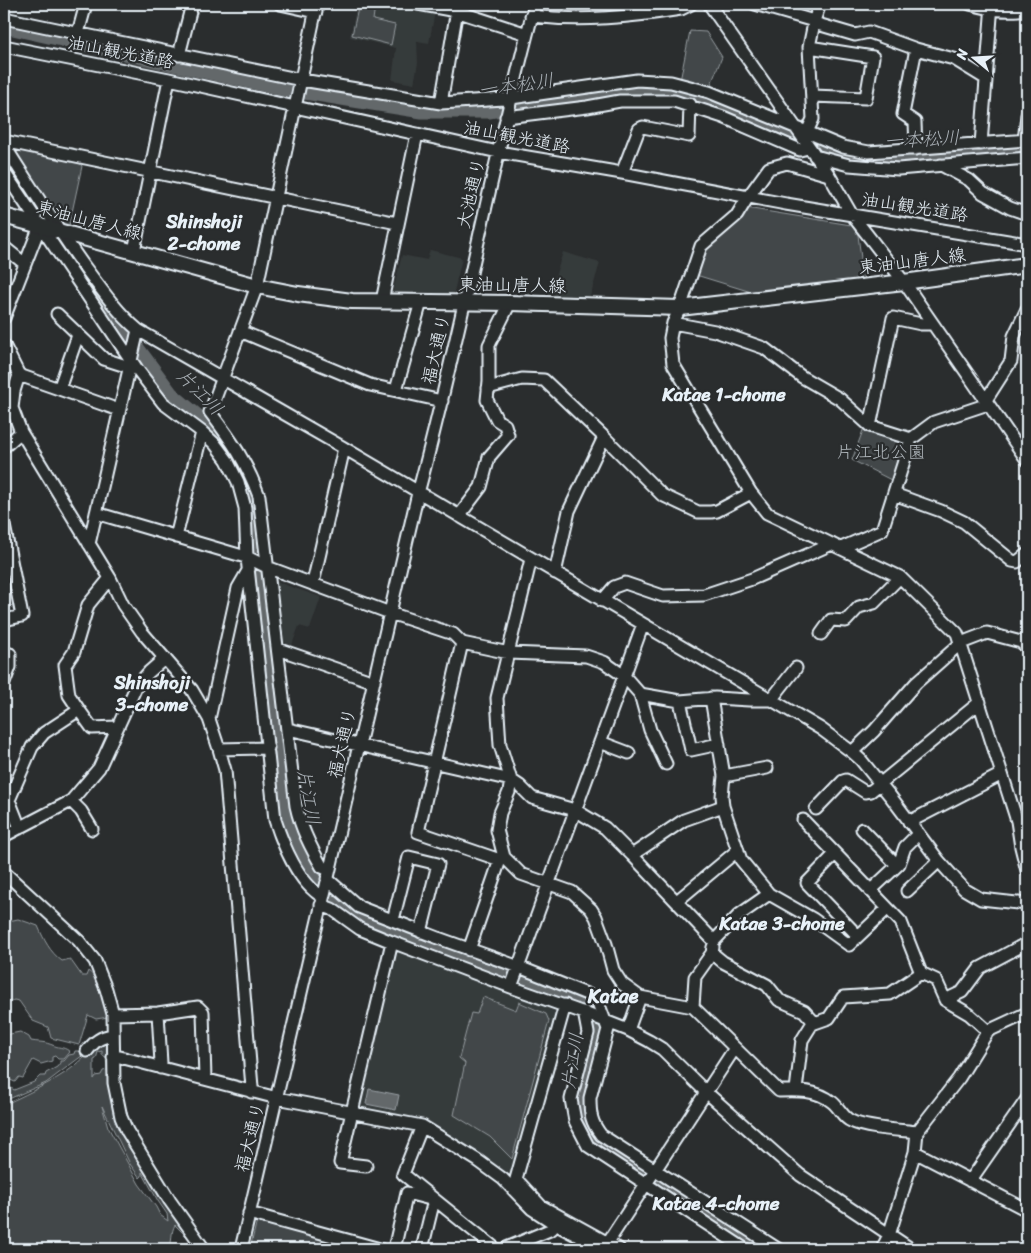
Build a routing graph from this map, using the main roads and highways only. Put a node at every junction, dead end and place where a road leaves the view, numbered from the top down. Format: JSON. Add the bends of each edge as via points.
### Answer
{"nodes":[{"id":1,"x":4,"y":216,"type":"edge"},
{"id":2,"x":1027,"y":265,"type":"edge"}],
"edges":[{"from":1,"to":2,"type":"main road","name":"東油山唐人線","via":[[257,286],[327,299],[680,308]]}]}
